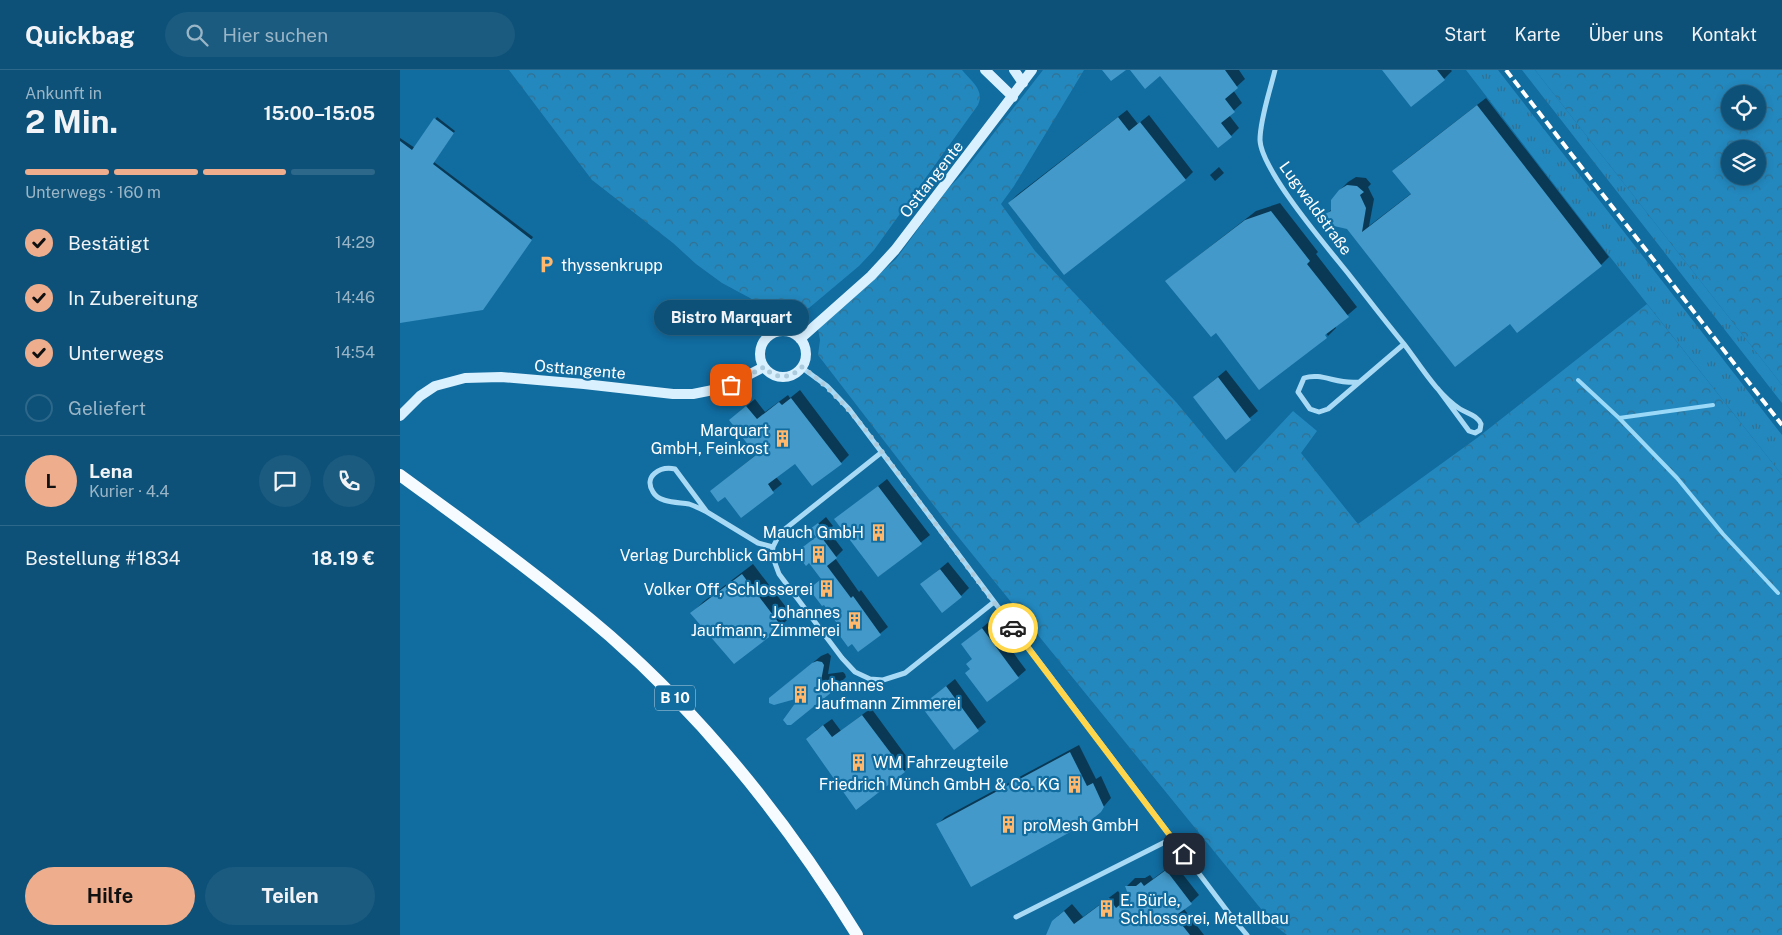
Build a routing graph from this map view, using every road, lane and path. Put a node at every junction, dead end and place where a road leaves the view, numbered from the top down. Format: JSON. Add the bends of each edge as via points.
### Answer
{"nodes":[{"id":1,"x":985,"y":70,"type":"edge"},
{"id":2,"x":1014,"y":70,"type":"edge"},
{"id":3,"x":1032,"y":70,"type":"edge"},
{"id":4,"x":1275,"y":70,"type":"edge"},
{"id":5,"x":1023,"y":83,"type":"junction"},
{"id":6,"x":1013,"y":97,"type":"junction"},
{"id":7,"x":800,"y":339,"type":"junction"},
{"id":8,"x":1404,"y":344,"type":"junction"},
{"id":9,"x":764,"y":367,"type":"junction"},
{"id":10,"x":802,"y":367,"type":"junction"},
{"id":11,"x":1358,"y":382,"type":"junction"},
{"id":12,"x":1438,"y":389,"type":"junction"},
{"id":13,"x":400,"y":416,"type":"edge"},
{"id":14,"x":882,"y":452,"type":"junction"},
{"id":15,"x":400,"y":475,"type":"edge"},
{"id":16,"x":707,"y":512,"type":"junction"},
{"id":17,"x":773,"y":546,"type":"junction"},
{"id":18,"x":994,"y":602,"type":"junction"},
{"id":19,"x":1173,"y":838,"type":"junction"},
{"id":20,"x":1016,"y":917,"type":"dead end"},
{"id":21,"x":857,"y":935,"type":"edge"},
{"id":22,"x":1247,"y":935,"type":"edge"}],
"edges":[{"from":1,"to":6,"type":"main road"},
{"from":2,"to":5,"type":"main road"},
{"from":3,"to":5,"type":"main road","name":"Osttangente"},
{"from":4,"to":8,"type":"street","name":"Lugwaldstraße","via":[[1260,142],[1267,163],[1307,222]]},
{"from":5,"to":6,"type":"main road","name":"Osttangente"},
{"from":6,"to":7,"type":"main road","name":"Osttangente","via":[[895,250],[871,276]]},
{"from":7,"to":9,"type":"main road","via":[[786,332],[772,334],[763,344],[760,356]]},
{"from":7,"to":10,"type":"main road","via":[[805,349]]},
{"from":8,"to":11,"type":"street"},
{"from":8,"to":12,"type":"street","name":"Lugwaldstraße"},
{"from":9,"to":10,"type":"main road","via":[[781,377],[796,373]]},
{"from":9,"to":13,"type":"main road","name":"Osttangente","via":[[723,388],[693,394],[501,377],[465,378],[435,386]]},
{"from":10,"to":14,"type":"street","via":[[838,396]]},
{"from":11,"to":11,"type":"street","via":[[1328,409],[1320,412],[1310,409],[1298,392],[1304,378],[1313,375],[1339,382]]},
{"from":12,"to":12,"type":"street","name":"Lugwaldstraße","via":[[1459,408],[1478,418],[1480,430],[1475,433],[1469,430]]},
{"from":14,"to":17,"type":"street","via":[[791,523]]},
{"from":14,"to":18,"type":"street"},
{"from":15,"to":21,"type":"main road","number":"B 10","via":[[572,605],[671,694],[734,763],[786,828]]},
{"from":16,"to":16,"type":"street","via":[[675,469],[666,467],[652,476],[652,492],[658,499]]},
{"from":16,"to":17,"type":"street","via":[[758,543]]},
{"from":17,"to":18,"type":"street","via":[[772,555],[779,574],[842,658],[855,672],[870,679],[884,680],[905,673]]},
{"from":18,"to":19,"type":"street"},
{"from":19,"to":20,"type":"street"},
{"from":19,"to":22,"type":"street"}]}
